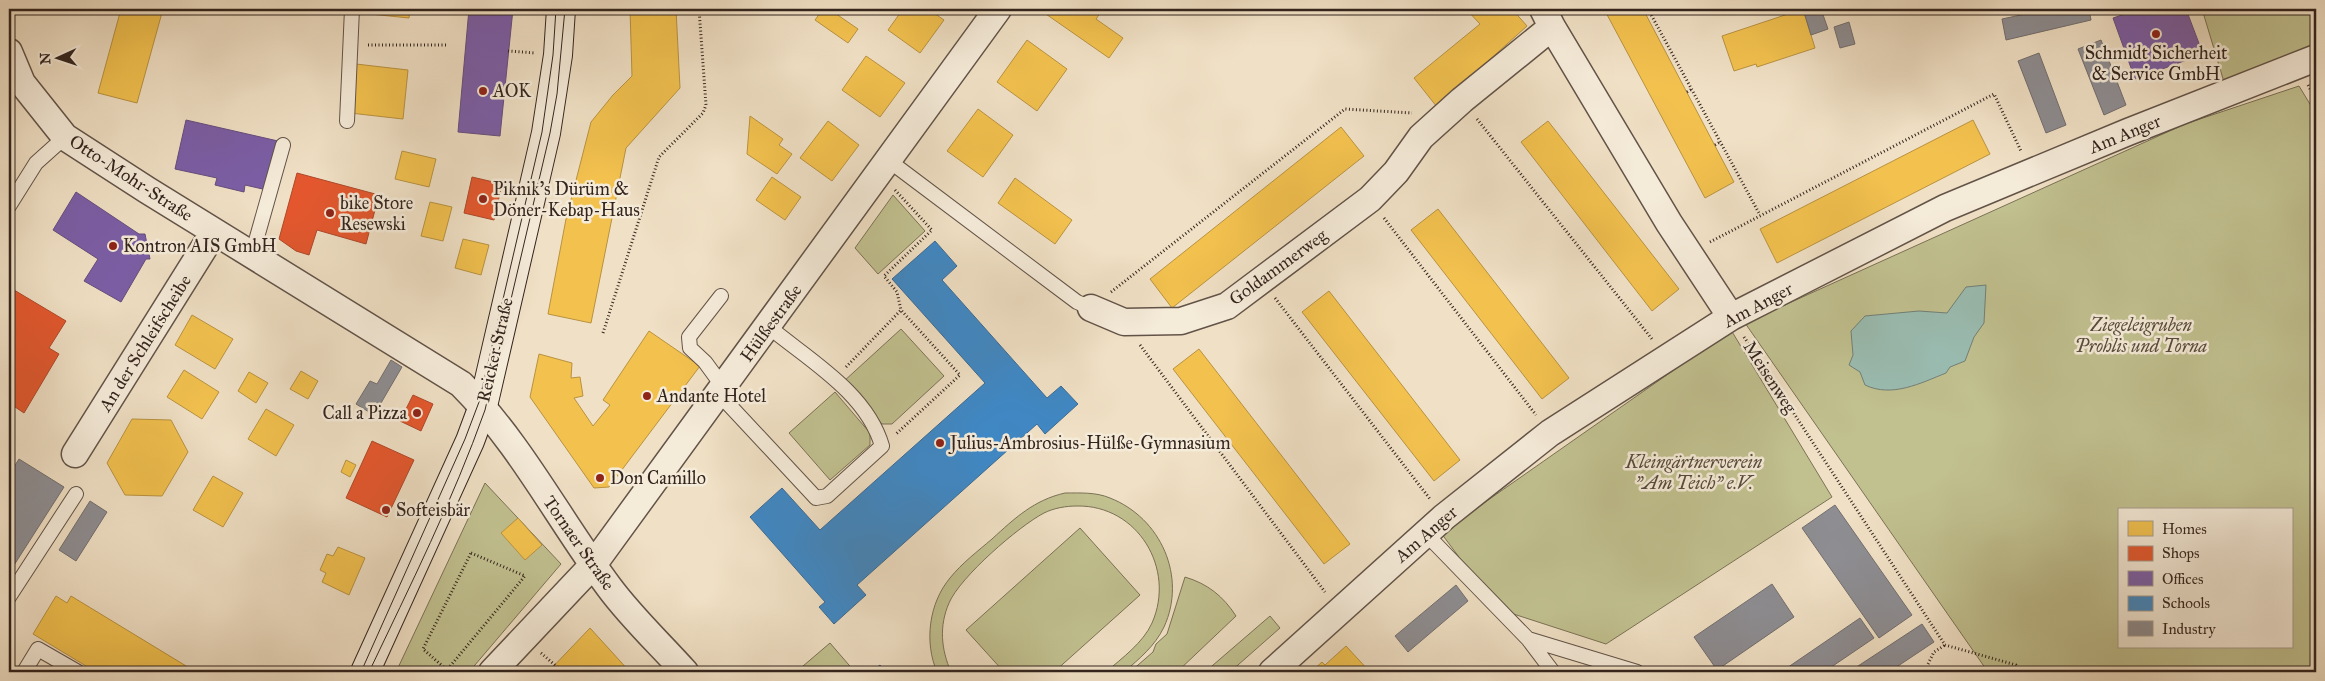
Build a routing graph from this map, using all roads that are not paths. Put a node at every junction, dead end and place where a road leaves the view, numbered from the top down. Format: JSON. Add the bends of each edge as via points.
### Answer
{"nodes":[{"id":1,"x":352,"y":9,"type":"edge"},
{"id":2,"x":561,"y":9,"type":"edge"},
{"id":3,"x":998,"y":9,"type":"edge"},
{"id":4,"x":1547,"y":18,"type":"edge"},
{"id":5,"x":9,"y":52,"type":"edge"},
{"id":6,"x":2316,"y":58,"type":"edge"},
{"id":7,"x":347,"y":122,"type":"dead end"},
{"id":8,"x":65,"y":137,"type":"junction"},
{"id":9,"x":283,"y":145,"type":"dead end"},
{"id":10,"x":888,"y":160,"type":"junction"},
{"id":11,"x":9,"y":206,"type":"edge"},
{"id":12,"x":214,"y":232,"type":"junction"},
{"id":13,"x":252,"y":255,"type":"junction"},
{"id":14,"x":721,"y":296,"type":"dead end"},
{"id":15,"x":1091,"y":308,"type":"joint"},
{"id":16,"x":1732,"y":317,"type":"junction"},
{"id":17,"x":769,"y":327,"type":"junction"},
{"id":18,"x":722,"y":391,"type":"junction"},
{"id":19,"x":483,"y":406,"type":"junction"},
{"id":20,"x":75,"y":454,"type":"dead end"},
{"id":21,"x":76,"y":494,"type":"dead end"},
{"id":22,"x":1435,"y":525,"type":"junction"},
{"id":23,"x":593,"y":566,"type":"junction"},
{"id":24,"x":9,"y":597,"type":"edge"},
{"id":25,"x":1528,"y":639,"type":"junction"},
{"id":26,"x":24,"y":672,"type":"edge"},
{"id":27,"x":78,"y":672,"type":"edge"},
{"id":28,"x":365,"y":672,"type":"edge"},
{"id":29,"x":492,"y":672,"type":"edge"},
{"id":30,"x":685,"y":672,"type":"edge"},
{"id":31,"x":1272,"y":672,"type":"edge"},
{"id":32,"x":1553,"y":672,"type":"edge"},
{"id":33,"x":1637,"y":672,"type":"edge"}],
"edges":[{"from":1,"to":7,"type":"lane"},
{"from":2,"to":19,"type":"street","name":"Reicker Straße","via":[[558,55],[546,133]]},
{"from":3,"to":10,"type":"street","name":"Hülßestraße"},
{"from":4,"to":15,"type":"street","name":"Goldammerweg","via":[[1422,137],[1396,172],[1370,199],[1227,306],[1181,321],[1124,322]]},
{"from":4,"to":16,"type":"street","via":[[1689,253]]},
{"from":5,"to":8,"type":"street","name":"Otto-Mohr-Straße","via":[[22,83]]},
{"from":6,"to":16,"type":"street","name":"Am Anger","via":[[1945,208]]},
{"from":8,"to":11,"type":"lane","via":[[36,163]]},
{"from":8,"to":12,"type":"street","name":"Otto-Mohr-Straße"},
{"from":9,"to":13,"type":"lane"},
{"from":10,"to":15,"type":"lane","name":"Goldammerweg","via":[[1076,302]]},
{"from":10,"to":17,"type":"street","name":"Hülßestraße"},
{"from":12,"to":13,"type":"street","name":"Otto-Mohr-Straße"},
{"from":12,"to":20,"type":"street","name":"An der Schleifscheibe"},
{"from":13,"to":19,"type":"street","name":"Otto-Mohr-Straße","via":[[448,375]]},
{"from":14,"to":18,"type":"lane","via":[[689,337],[688,343],[705,362]]},
{"from":16,"to":22,"type":"street","name":"Am Anger","via":[[1550,433]]},
{"from":17,"to":18,"type":"street","name":"Hülßestraße"},
{"from":17,"to":18,"type":"lane","via":[[848,390],[878,429],[882,446],[827,496],[816,498]]},
{"from":18,"to":23,"type":"street","name":"Hülßestraße"},
{"from":19,"to":23,"type":"street","name":"Tornaer Straße"},
{"from":19,"to":28,"type":"street","name":"Reicker Straße"},
{"from":21,"to":24,"type":"lane"},
{"from":22,"to":25,"type":"lane"},
{"from":22,"to":31,"type":"street","name":"Am Anger"},
{"from":23,"to":29,"type":"street","name":"Hülßestraße"},
{"from":23,"to":30,"type":"street","name":"Tornaer Straße"},
{"from":25,"to":32,"type":"lane"},
{"from":25,"to":33,"type":"lane"},
{"from":26,"to":27,"type":"lane","via":[[38,649]]}]}
